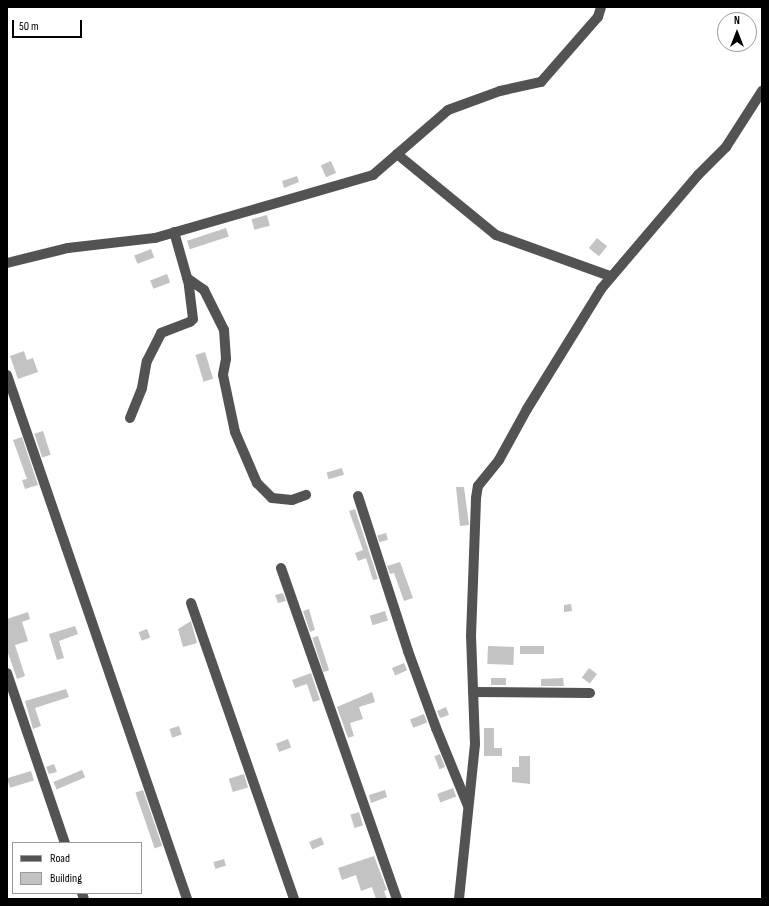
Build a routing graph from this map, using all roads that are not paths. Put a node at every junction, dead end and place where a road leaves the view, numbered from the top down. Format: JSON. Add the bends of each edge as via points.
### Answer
{"nodes":[{"id":1,"x":601,"y":7,"type":"edge"},
{"id":2,"x":762,"y":91,"type":"edge"},
{"id":3,"x":397,"y":154,"type":"junction"},
{"id":4,"x":174,"y":232,"type":"junction"},
{"id":5,"x":7,"y":263,"type":"edge"},
{"id":6,"x":610,"y":276,"type":"junction"},
{"id":7,"x":187,"y":278,"type":"junction"},
{"id":8,"x":7,"y":375,"type":"edge"},
{"id":9,"x":130,"y":418,"type":"dead end"},
{"id":10,"x":306,"y":495,"type":"dead end"},
{"id":11,"x":358,"y":496,"type":"dead end"},
{"id":12,"x":281,"y":568,"type":"dead end"},
{"id":13,"x":191,"y":603,"type":"dead end"},
{"id":14,"x":7,"y":673,"type":"edge"},
{"id":15,"x":473,"y":692,"type":"junction"},
{"id":16,"x":590,"y":693,"type":"dead end"},
{"id":17,"x":469,"y":808,"type":"junction"},
{"id":18,"x":65,"y":842,"type":"edge"},
{"id":19,"x":187,"y":899,"type":"edge"},
{"id":20,"x":294,"y":899,"type":"edge"},
{"id":21,"x":397,"y":899,"type":"edge"},
{"id":22,"x":459,"y":899,"type":"edge"}],
"edges":[{"from":1,"to":3,"type":"street","via":[[598,17],[541,82],[500,91],[448,110]]},
{"from":2,"to":6,"type":"street","via":[[726,147],[698,175]]},
{"from":3,"to":4,"type":"street","via":[[373,175]]},
{"from":3,"to":6,"type":"street","via":[[496,234]]},
{"from":4,"to":5,"type":"street","via":[[155,238],[68,248]]},
{"from":4,"to":7,"type":"street"},
{"from":6,"to":15,"type":"street","via":[[527,409],[500,460],[478,486],[471,636]]},
{"from":7,"to":9,"type":"street","via":[[193,318],[190,322],[161,333],[147,361],[142,388]]},
{"from":7,"to":10,"type":"street","via":[[204,290],[224,330],[226,359],[223,376],[236,432],[257,483],[272,498],[292,500]]},
{"from":8,"to":19,"type":"street"},
{"from":11,"to":17,"type":"street","via":[[408,651]]},
{"from":12,"to":21,"type":"street"},
{"from":13,"to":20,"type":"street"},
{"from":14,"to":18,"type":"street"},
{"from":15,"to":16,"type":"street"},
{"from":15,"to":17,"type":"street","via":[[475,744]]},
{"from":17,"to":22,"type":"street"}]}
